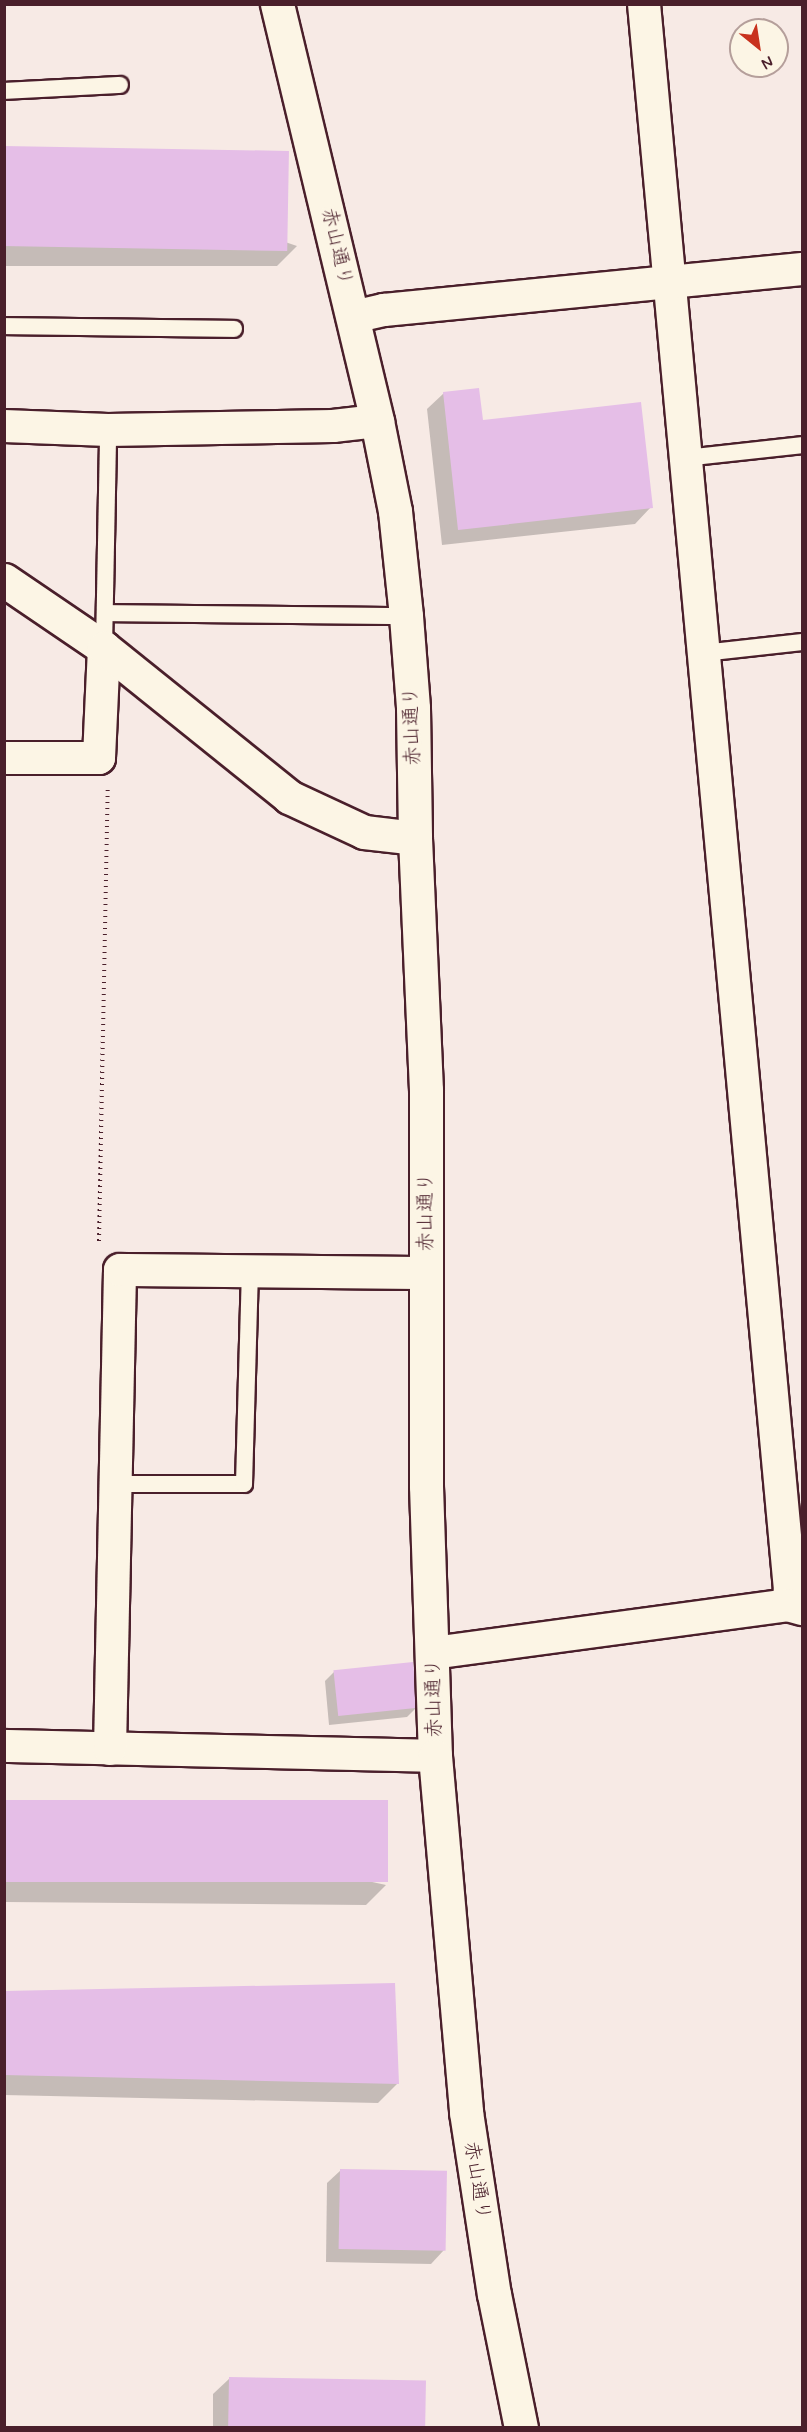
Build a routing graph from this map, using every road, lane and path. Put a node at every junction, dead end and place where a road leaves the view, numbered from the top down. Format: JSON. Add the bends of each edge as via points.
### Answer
{"nodes":[{"id":1,"x":277,"y":4,"type":"edge"},
{"id":2,"x":644,"y":4,"type":"edge"},
{"id":3,"x":120,"y":85,"type":"dead end"},
{"id":4,"x":4,"y":91,"type":"edge"},
{"id":5,"x":802,"y":269,"type":"edge"},
{"id":6,"x":669,"y":283,"type":"junction"},
{"id":7,"x":353,"y":317,"type":"junction"},
{"id":8,"x":4,"y":326,"type":"edge"},
{"id":9,"x":234,"y":329,"type":"dead end"},
{"id":10,"x":377,"y":421,"type":"junction"},
{"id":11,"x":4,"y":426,"type":"edge"},
{"id":12,"x":108,"y":430,"type":"junction"},
{"id":13,"x":802,"y":445,"type":"edge"},
{"id":14,"x":685,"y":458,"type":"junction"},
{"id":15,"x":4,"y":580,"type":"edge"},
{"id":16,"x":105,"y":613,"type":"junction"},
{"id":17,"x":406,"y":616,"type":"junction"},
{"id":18,"x":802,"y":642,"type":"edge"},
{"id":19,"x":104,"y":648,"type":"junction"},
{"id":20,"x":703,"y":653,"type":"junction"},
{"id":21,"x":4,"y":758,"type":"edge"},
{"id":22,"x":415,"y":838,"type":"junction"},
{"id":23,"x":250,"y":1271,"type":"junction"},
{"id":24,"x":426,"y":1273,"type":"junction"},
{"id":25,"x":116,"y":1484,"type":"junction"},
{"id":26,"x":795,"y":1607,"type":"edge"},
{"id":27,"x":433,"y":1653,"type":"junction"},
{"id":28,"x":4,"y":1746,"type":"edge"},
{"id":29,"x":110,"y":1749,"type":"junction"},
{"id":30,"x":435,"y":1756,"type":"junction"},
{"id":31,"x":521,"y":2427,"type":"edge"}],
"edges":[{"from":1,"to":7,"type":"street","name":"赤山通り"},
{"from":2,"to":6,"type":"street"},
{"from":3,"to":4,"type":"lane"},
{"from":5,"to":6,"type":"street"},
{"from":6,"to":7,"type":"street","via":[[384,310]]},
{"from":6,"to":14,"type":"street"},
{"from":7,"to":10,"type":"street","name":"赤山通り"},
{"from":8,"to":9,"type":"lane"},
{"from":10,"to":12,"type":"street","via":[[333,426]]},
{"from":10,"to":17,"type":"street","name":"赤山通り","via":[[395,511]]},
{"from":11,"to":12,"type":"street"},
{"from":12,"to":16,"type":"lane"},
{"from":13,"to":14,"type":"lane"},
{"from":14,"to":20,"type":"street"},
{"from":15,"to":19,"type":"street"},
{"from":16,"to":17,"type":"lane"},
{"from":16,"to":19,"type":"lane"},
{"from":17,"to":22,"type":"street","name":"赤山通り","via":[[413,708]]},
{"from":18,"to":20,"type":"lane"},
{"from":19,"to":21,"type":"street","via":[[99,758]]},
{"from":19,"to":22,"type":"street","via":[[288,797],[364,832]]},
{"from":20,"to":26,"type":"street","via":[[790,1589]]},
{"from":22,"to":24,"type":"street","name":"赤山通り","via":[[426,1090]]},
{"from":23,"to":24,"type":"street"},
{"from":23,"to":25,"type":"lane","via":[[244,1484]]},
{"from":23,"to":25,"type":"street","via":[[120,1270]]},
{"from":24,"to":27,"type":"street","name":"赤山通り","via":[[426,1486]]},
{"from":25,"to":29,"type":"street"},
{"from":26,"to":27,"type":"street"},
{"from":27,"to":30,"type":"street","name":"赤山通り"},
{"from":28,"to":29,"type":"street"},
{"from":29,"to":30,"type":"street"},
{"from":30,"to":31,"type":"street","name":"赤山通り","via":[[466,2112],[494,2294]]}]}
